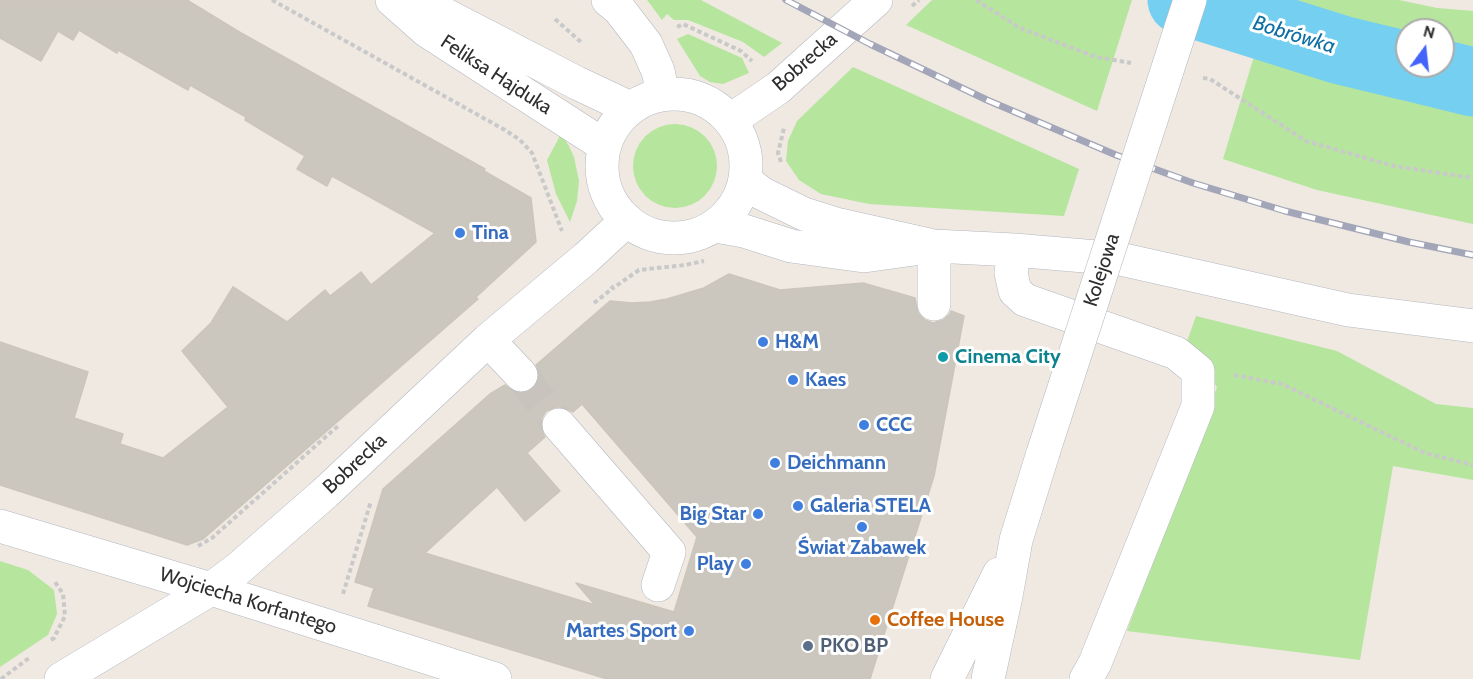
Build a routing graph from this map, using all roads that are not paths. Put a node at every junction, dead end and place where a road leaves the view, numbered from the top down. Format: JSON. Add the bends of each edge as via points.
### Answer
{"nodes":[{"id":1,"x":392,"y":0,"type":"edge"},
{"id":2,"x":400,"y":0,"type":"edge"},
{"id":3,"x":608,"y":0,"type":"edge"},
{"id":4,"x":876,"y":0,"type":"edge"},
{"id":5,"x":1190,"y":0,"type":"edge"},
{"id":6,"x":663,"y":94,"type":"junction"},
{"id":7,"x":630,"y":108,"type":"junction"},
{"id":8,"x":731,"y":120,"type":"junction"},
{"id":9,"x":604,"y":146,"type":"junction"},
{"id":10,"x":746,"y":180,"type":"junction"},
{"id":11,"x":627,"y":220,"type":"junction"},
{"id":12,"x":715,"y":226,"type":"junction"},
{"id":13,"x":934,"y":246,"type":"junction"},
{"id":14,"x":1014,"y":250,"type":"junction"},
{"id":15,"x":934,"y":304,"type":"dead end"},
{"id":16,"x":1473,"y":326,"type":"edge"},
{"id":17,"x":489,"y":340,"type":"junction"},
{"id":18,"x":521,"y":375,"type":"tunnel mouth"},
{"id":19,"x":559,"y":425,"type":"tunnel mouth"},
{"id":20,"x":0,"y":526,"type":"edge"},
{"id":21,"x":1016,"y":540,"type":"junction"},
{"id":22,"x":658,"y":585,"type":"dead end"},
{"id":23,"x":211,"y":589,"type":"junction"},
{"id":24,"x":61,"y":679,"type":"edge"},
{"id":25,"x":495,"y":679,"type":"edge"},
{"id":26,"x":947,"y":679,"type":"edge"},
{"id":27,"x":988,"y":679,"type":"edge"},
{"id":28,"x":1086,"y":679,"type":"edge"}],
"edges":[{"from":1,"to":9,"type":"street","name":"Feliksa Hajduka","via":[[427,31]]},
{"from":2,"to":7,"type":"street","name":"Feliksa Hajduka","via":[[438,11]]},
{"from":3,"to":6,"type":"street","via":[[646,44]]},
{"from":4,"to":8,"type":"street","name":"Bobrecka","via":[[778,88]]},
{"from":5,"to":21,"type":"street","name":"Kolejowa","bridge":true},
{"from":6,"to":7,"type":"street"},
{"from":6,"to":8,"type":"street","via":[[701,98]]},
{"from":7,"to":9,"type":"street","via":[[614,126]]},
{"from":8,"to":10,"type":"street","via":[[747,159]]},
{"from":9,"to":11,"type":"street","via":[[604,184]]},
{"from":10,"to":12,"type":"street","via":[[734,206]]},
{"from":10,"to":13,"type":"street","via":[[761,193],[804,214]]},
{"from":11,"to":12,"type":"street","via":[[658,236],[677,238]]},
{"from":11,"to":17,"type":"street","name":"Bobrecka"},
{"from":12,"to":13,"type":"street","via":[[791,246],[864,256]]},
{"from":13,"to":14,"type":"street"},
{"from":13,"to":15,"type":"street"},
{"from":14,"to":16,"type":"street","via":[[1120,259],[1348,310]]},
{"from":14,"to":28,"type":"street","via":[[1011,273],[1015,291],[1025,300],[1176,353],[1198,370],[1198,406]]},
{"from":17,"to":18,"type":"street"},
{"from":17,"to":23,"type":"street","name":"Bobrecka","via":[[325,493]]},
{"from":19,"to":22,"type":"street","via":[[669,552]]},
{"from":20,"to":23,"type":"street","name":"Wojciecha Korfantego"},
{"from":21,"to":26,"type":"street","name":"Kolejowa"},
{"from":21,"to":27,"type":"street","name":"Kolejowa"},
{"from":23,"to":24,"type":"street","name":"Bobrecka"},
{"from":23,"to":25,"type":"street","name":"Wojciecha Korfantego"}]}
